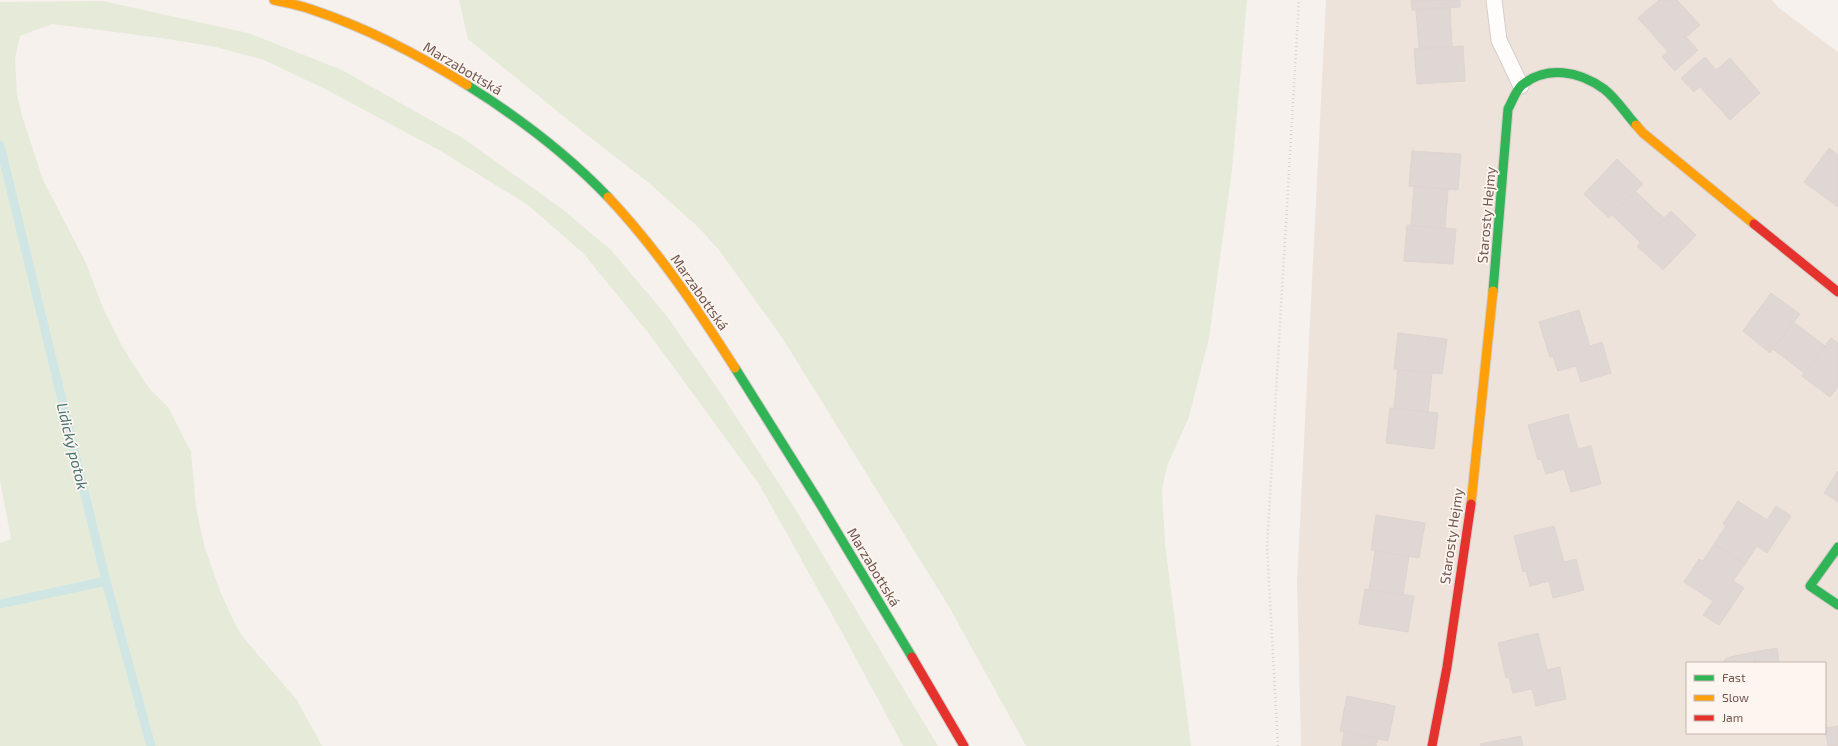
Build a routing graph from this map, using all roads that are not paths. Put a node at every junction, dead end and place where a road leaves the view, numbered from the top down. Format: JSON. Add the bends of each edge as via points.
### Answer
{"nodes":[{"id":1,"x":274,"y":0,"type":"edge"},
{"id":2,"x":1494,"y":0,"type":"edge"},
{"id":3,"x":1521,"y":86,"type":"junction"},
{"id":4,"x":1838,"y":292,"type":"edge"},
{"id":5,"x":1838,"y":547,"type":"edge"},
{"id":6,"x":1838,"y":605,"type":"edge"},
{"id":7,"x":964,"y":746,"type":"edge"},
{"id":8,"x":1432,"y":746,"type":"edge"}],
"edges":[{"from":1,"to":7,"type":"street","name":"Marzabottská","via":[[317,11],[386,41],[453,76],[524,123],[578,168],[630,222],[678,281],[806,480]]},
{"from":2,"to":3,"type":"lane","via":[[1499,40]]},
{"from":3,"to":4,"type":"street","via":[[1543,74],[1568,72],[1590,80],[1605,90],[1643,133]]},
{"from":3,"to":8,"type":"street","name":"Starosty Hejmy","via":[[1508,109],[1493,298],[1473,486]]},
{"from":5,"to":6,"type":"street","via":[[1810,586]]}]}
